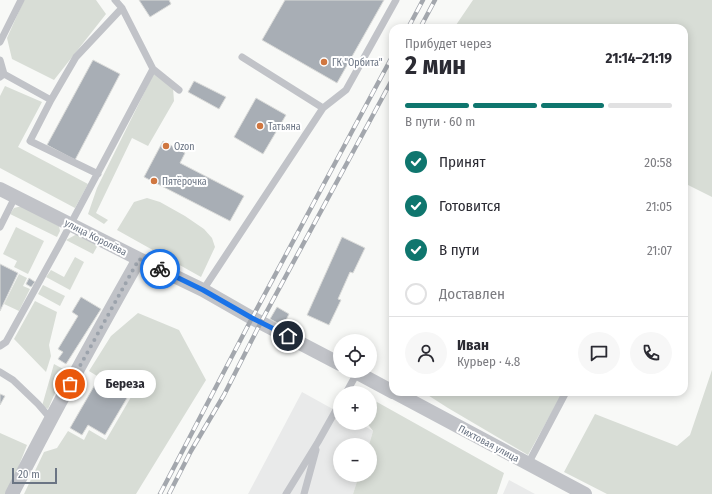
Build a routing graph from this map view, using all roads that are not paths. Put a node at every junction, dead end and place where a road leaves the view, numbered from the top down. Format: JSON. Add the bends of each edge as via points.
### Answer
{"nodes":[{"id":1,"x":21,"y":0,"type":"edge"},
{"id":2,"x":115,"y":0,"type":"edge"},
{"id":3,"x":396,"y":0,"type":"edge"},
{"id":4,"x":122,"y":8,"type":"junction"},
{"id":5,"x":0,"y":42,"type":"edge"},
{"id":6,"x":242,"y":56,"type":"dead end"},
{"id":7,"x":0,"y":60,"type":"edge"},
{"id":8,"x":153,"y":69,"type":"junction"},
{"id":9,"x":2,"y":75,"type":"edge"},
{"id":10,"x":179,"y":90,"type":"dead end"},
{"id":11,"x":51,"y":100,"type":"junction"},
{"id":12,"x":323,"y":108,"type":"junction"},
{"id":13,"x":98,"y":174,"type":"junction"},
{"id":14,"x":0,"y":189,"type":"edge"},
{"id":15,"x":15,"y":197,"type":"junction"},
{"id":16,"x":71,"y":224,"type":"junction"},
{"id":17,"x":0,"y":227,"type":"edge"},
{"id":18,"x":139,"y":259,"type":"junction"},
{"id":19,"x":203,"y":290,"type":"junction"},
{"id":20,"x":0,"y":346,"type":"edge"},
{"id":21,"x":333,"y":360,"type":"edge"},
{"id":22,"x":0,"y":372,"type":"edge"},
{"id":23,"x":367,"y":378,"type":"edge"},
{"id":24,"x":389,"y":390,"type":"edge"},
{"id":25,"x":400,"y":396,"type":"edge"},
{"id":26,"x":564,"y":396,"type":"edge"},
{"id":27,"x":333,"y":415,"type":"edge"},
{"id":28,"x":51,"y":418,"type":"junction"},
{"id":29,"x":318,"y":442,"type":"junction"},
{"id":30,"x":528,"y":464,"type":"junction"},
{"id":31,"x":12,"y":494,"type":"edge"},
{"id":32,"x":286,"y":494,"type":"edge"},
{"id":33,"x":304,"y":494,"type":"edge"},
{"id":34,"x":584,"y":494,"type":"edge"}],
"edges":[{"from":1,"to":5,"type":"lane"},
{"from":2,"to":4,"type":"lane"},
{"from":3,"to":12,"type":"lane","via":[[346,90]]},
{"from":4,"to":8,"type":"lane"},
{"from":4,"to":11,"type":"lane","via":[[76,57]]},
{"from":6,"to":12,"type":"lane"},
{"from":7,"to":9,"type":"lane"},
{"from":8,"to":10,"type":"lane"},
{"from":8,"to":13,"type":"lane"},
{"from":9,"to":11,"type":"lane"},
{"from":11,"to":13,"type":"lane","via":[[30,141]]},
{"from":12,"to":19,"type":"lane"},
{"from":13,"to":16,"type":"lane"},
{"from":14,"to":15,"type":"street","name":"улица Королёва"},
{"from":15,"to":16,"type":"street","name":"улица Королёва"},
{"from":15,"to":17,"type":"lane"},
{"from":16,"to":18,"type":"street","name":"улица Королёва"},
{"from":16,"to":20,"type":"lane","via":[[6,342]]},
{"from":18,"to":19,"type":"street","name":"улица Королёва"},
{"from":18,"to":28,"type":"street"},
{"from":19,"to":21,"type":"street","name":"улица Королёва"},
{"from":22,"to":28,"type":"lane","via":[[13,380]]},
{"from":23,"to":24,"type":"street","name":"Пихтовая улица"},
{"from":25,"to":30,"type":"street","name":"Пихтовая улица"},
{"from":26,"to":30,"type":"lane"},
{"from":27,"to":29,"type":"lane"},
{"from":28,"to":31,"type":"street"},
{"from":29,"to":32,"type":"lane"},
{"from":29,"to":33,"type":"lane"},
{"from":30,"to":34,"type":"street","name":"Пихтовая улица"}]}
